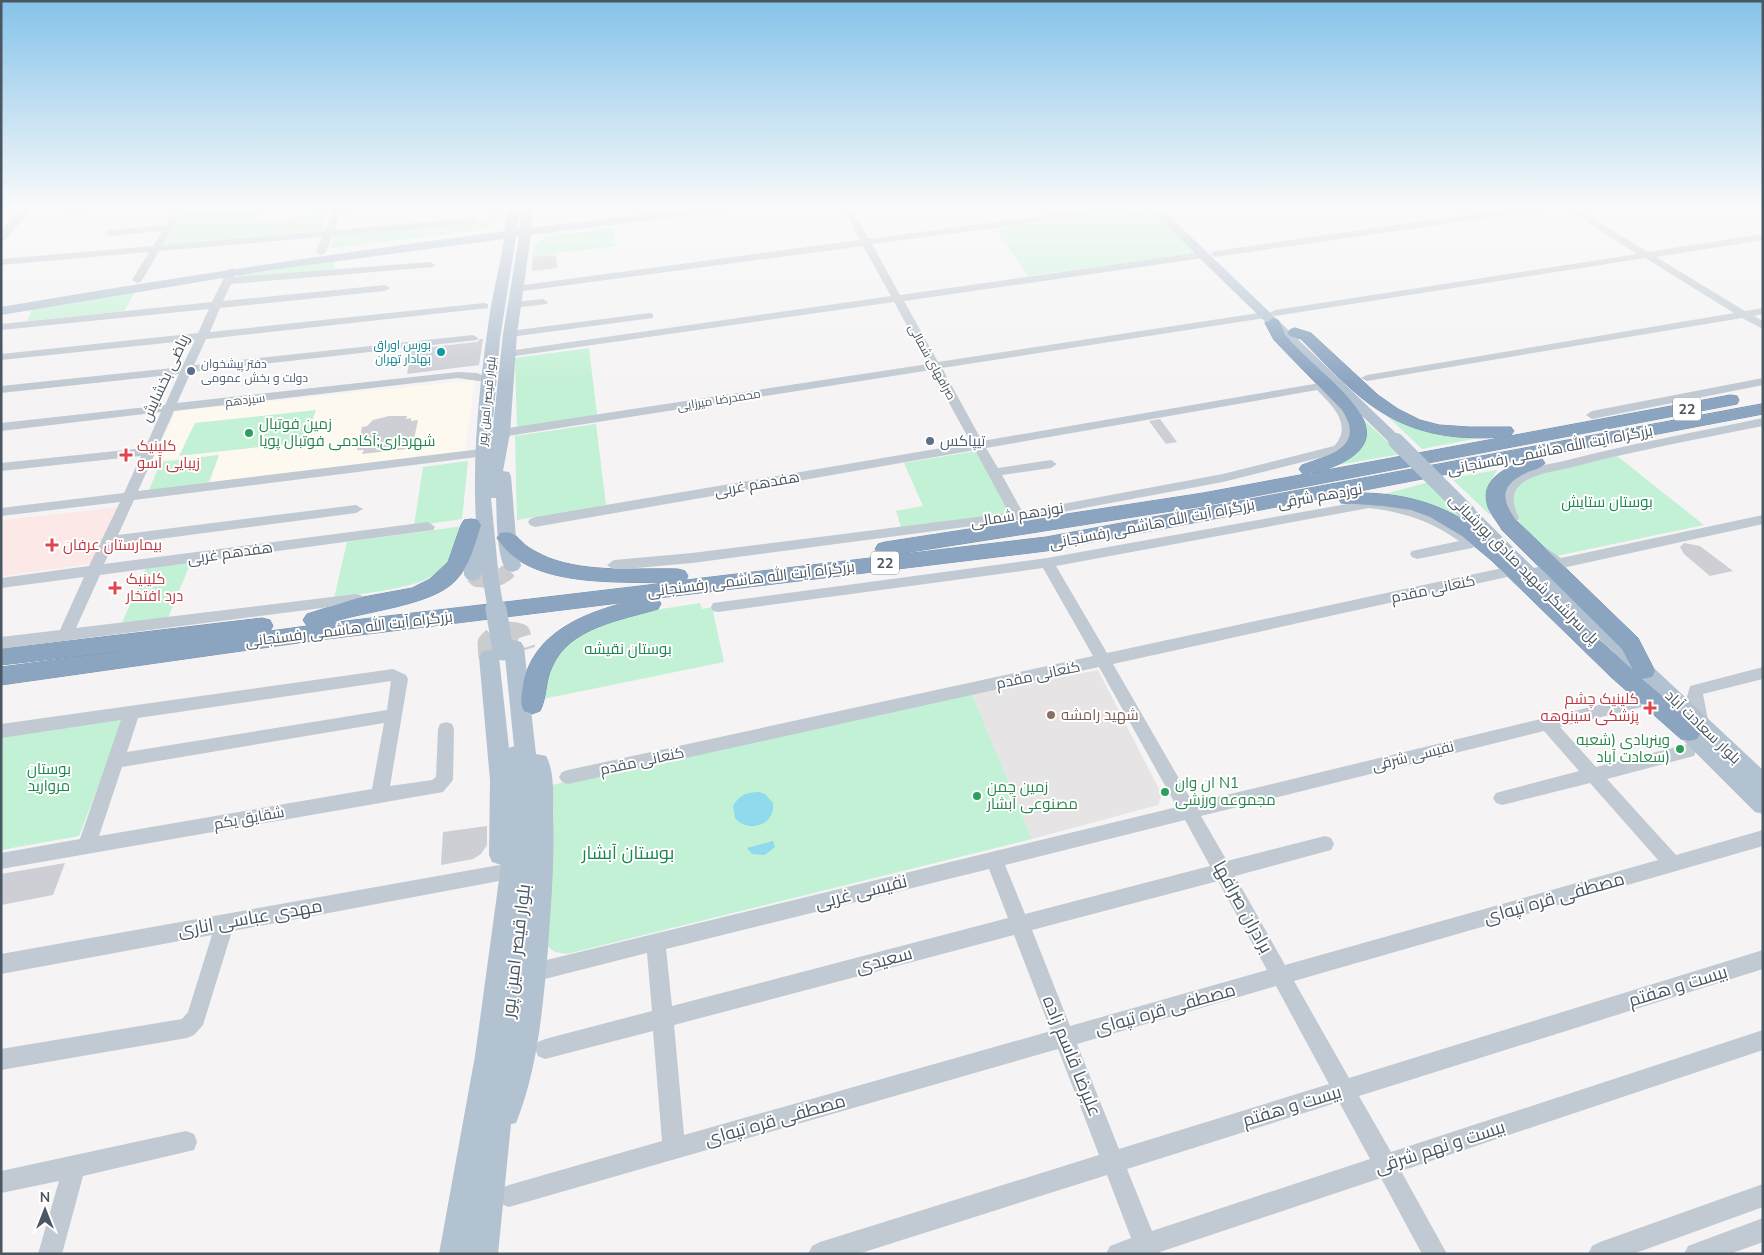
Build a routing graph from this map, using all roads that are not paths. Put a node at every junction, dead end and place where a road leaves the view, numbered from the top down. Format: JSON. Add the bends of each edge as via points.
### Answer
{"nodes":[{"id":1,"x":145,"y":267,"type":"edge"},
{"id":2,"x":226,"y":267,"type":"edge"},
{"id":3,"x":286,"y":267,"type":"edge"},
{"id":4,"x":410,"y":267,"type":"edge"},
{"id":5,"x":512,"y":267,"type":"edge"},
{"id":6,"x":684,"y":267,"type":"edge"},
{"id":7,"x":883,"y":267,"type":"edge"},
{"id":8,"x":1126,"y":267,"type":"edge"},
{"id":9,"x":1221,"y":267,"type":"edge"},
{"id":10,"x":1577,"y":267,"type":"edge"},
{"id":11,"x":1666,"y":267,"type":"edge"},
{"id":12,"x":511,"y":272,"type":"junction"},
{"id":13,"x":317,"y":274,"type":"junction"},
{"id":14,"x":230,"y":276,"type":"junction"},
{"id":15,"x":137,"y":280,"type":"junction"},
{"id":16,"x":385,"y":288,"type":"dead end"},
{"id":17,"x":516,"y":289,"type":"junction"},
{"id":18,"x":309,"y":295,"type":"junction"},
{"id":19,"x":900,"y":298,"type":"junction"},
{"id":20,"x":543,"y":302,"type":"dead end"},
{"id":21,"x":217,"y":304,"type":"junction"},
{"id":22,"x":514,"y":304,"type":"junction"},
{"id":23,"x":1,"y":305,"type":"edge"},
{"id":24,"x":484,"y":306,"type":"dead end"},
{"id":25,"x":1763,"y":310,"type":"edge"},
{"id":26,"x":1,"y":311,"type":"edge"},
{"id":27,"x":1743,"y":314,"type":"junction"},
{"id":28,"x":649,"y":316,"type":"dead end"},
{"id":29,"x":1271,"y":317,"type":"junction"},
{"id":30,"x":1763,"y":326,"type":"edge"},
{"id":31,"x":1,"y":327,"type":"edge"},
{"id":32,"x":1295,"y":333,"type":"junction"},
{"id":33,"x":510,"y":334,"type":"junction"},
{"id":34,"x":202,"y":335,"type":"junction"},
{"id":35,"x":473,"y":338,"type":"dead end"},
{"id":36,"x":508,"y":354,"type":"junction"},
{"id":37,"x":1,"y":357,"type":"edge"},
{"id":38,"x":938,"y":366,"type":"junction"},
{"id":39,"x":187,"y":369,"type":"junction"},
{"id":40,"x":1368,"y":378,"type":"dead end"},
{"id":41,"x":488,"y":381,"type":"junction"},
{"id":42,"x":1763,"y":381,"type":"edge"},
{"id":43,"x":1320,"y":386,"type":"joint"},
{"id":44,"x":1,"y":390,"type":"edge"},
{"id":45,"x":1763,"y":394,"type":"edge"},
{"id":46,"x":169,"y":409,"type":"junction"},
{"id":47,"x":1763,"y":409,"type":"edge"},
{"id":48,"x":1592,"y":415,"type":"dead end"},
{"id":49,"x":1763,"y":422,"type":"edge"},
{"id":50,"x":1,"y":427,"type":"edge"},
{"id":51,"x":1609,"y":431,"type":"junction"},
{"id":52,"x":1400,"y":440,"type":"junction"},
{"id":53,"x":501,"y":441,"type":"junction"},
{"id":54,"x":982,"y":444,"type":"junction"},
{"id":55,"x":150,"y":451,"type":"junction"},
{"id":56,"x":481,"y":453,"type":"junction"},
{"id":57,"x":1050,"y":464,"type":"dead end"},
{"id":58,"x":1,"y":467,"type":"edge"},
{"id":59,"x":1001,"y":471,"type":"junction"},
{"id":60,"x":1239,"y":493,"type":"junction"},
{"id":61,"x":128,"y":497,"type":"junction"},
{"id":62,"x":1270,"y":502,"type":"junction"},
{"id":63,"x":356,"y":509,"type":"dead end"},
{"id":64,"x":1,"y":512,"type":"edge"},
{"id":65,"x":1473,"y":512,"type":"junction"},
{"id":66,"x":1022,"y":516,"type":"junction"},
{"id":67,"x":1763,"y":519,"type":"edge"},
{"id":68,"x":535,"y":522,"type":"dead end"},
{"id":69,"x":471,"y":525,"type":"junction"},
{"id":70,"x":428,"y":527,"type":"dead end"},
{"id":71,"x":507,"y":538,"type":"junction"},
{"id":72,"x":108,"y":541,"type":"junction"},
{"id":73,"x":1417,"y":554,"type":"dead end"},
{"id":74,"x":1047,"y":563,"type":"junction"},
{"id":75,"x":614,"y":564,"type":"dead end"},
{"id":76,"x":494,"y":569,"type":"junction"},
{"id":77,"x":94,"y":571,"type":"junction"},
{"id":78,"x":1507,"y":572,"type":"dead end"},
{"id":79,"x":678,"y":576,"type":"junction"},
{"id":80,"x":1,"y":582,"type":"edge"},
{"id":81,"x":725,"y":582,"type":"junction"},
{"id":82,"x":356,"y":599,"type":"dead end"},
{"id":83,"x":718,"y":607,"type":"dead end"},
{"id":84,"x":314,"y":620,"type":"junction"},
{"id":85,"x":65,"y":635,"type":"junction"},
{"id":86,"x":1,"y":643,"type":"edge"},
{"id":87,"x":508,"y":651,"type":"junction"},
{"id":88,"x":1,"y":657,"type":"edge"},
{"id":89,"x":1103,"y":660,"type":"junction"},
{"id":90,"x":1644,"y":670,"type":"junction"},
{"id":91,"x":1763,"y":673,"type":"edge"},
{"id":92,"x":1,"y":676,"type":"edge"},
{"id":93,"x":1636,"y":702,"type":"dead end"},
{"id":94,"x":532,"y":705,"type":"junction"},
{"id":95,"x":132,"y":712,"type":"junction"},
{"id":96,"x":394,"y":715,"type":"junction"},
{"id":97,"x":1547,"y":724,"type":"junction"},
{"id":98,"x":446,"y":729,"type":"dead end"},
{"id":99,"x":1,"y":731,"type":"edge"},
{"id":100,"x":1693,"y":736,"type":"junction"},
{"id":101,"x":114,"y":761,"type":"junction"},
{"id":102,"x":1593,"y":775,"type":"junction"},
{"id":103,"x":568,"y":777,"type":"dead end"},
{"id":104,"x":1763,"y":784,"type":"edge"},
{"id":105,"x":380,"y":795,"type":"junction"},
{"id":106,"x":1502,"y":798,"type":"dead end"},
{"id":107,"x":1763,"y":806,"type":"edge"},
{"id":108,"x":1189,"y":811,"type":"junction"},
{"id":109,"x":1763,"y":838,"type":"edge"},
{"id":110,"x":1325,"y":844,"type":"dead end"},
{"id":111,"x":86,"y":847,"type":"junction"},
{"id":112,"x":994,"y":859,"type":"junction"},
{"id":113,"x":1,"y":860,"type":"edge"},
{"id":114,"x":1673,"y":864,"type":"junction"},
{"id":115,"x":1223,"y":872,"type":"junction"},
{"id":116,"x":498,"y":873,"type":"junction"},
{"id":117,"x":225,"y":923,"type":"junction"},
{"id":118,"x":1020,"y":924,"type":"junction"},
{"id":119,"x":656,"y":942,"type":"junction"},
{"id":120,"x":1763,"y":959,"type":"edge"},
{"id":121,"x":1,"y":964,"type":"edge"},
{"id":122,"x":534,"y":972,"type":"junction"},
{"id":123,"x":1280,"y":976,"type":"junction"},
{"id":124,"x":663,"y":1018,"type":"junction"},
{"id":125,"x":1064,"y":1038,"type":"junction"},
{"id":126,"x":1763,"y":1040,"type":"edge"},
{"id":127,"x":545,"y":1049,"type":"dead end"},
{"id":128,"x":1,"y":1060,"type":"edge"},
{"id":129,"x":1344,"y":1090,"type":"junction"},
{"id":130,"x":186,"y":1142,"type":"dead end"},
{"id":131,"x":486,"y":1146,"type":"junction"},
{"id":132,"x":674,"y":1149,"type":"junction"},
{"id":133,"x":1113,"y":1162,"type":"junction"},
{"id":134,"x":1386,"y":1165,"type":"junction"},
{"id":135,"x":74,"y":1166,"type":"junction"},
{"id":136,"x":1,"y":1182,"type":"edge"},
{"id":137,"x":509,"y":1196,"type":"dead end"},
{"id":138,"x":1762,"y":1198,"type":"edge"},
{"id":139,"x":1763,"y":1230,"type":"edge"},
{"id":140,"x":1148,"y":1249,"type":"edge"},
{"id":141,"x":50,"y":1254,"type":"edge"},
{"id":142,"x":454,"y":1254,"type":"edge"},
{"id":143,"x":482,"y":1254,"type":"edge"},
{"id":144,"x":820,"y":1254,"type":"edge"},
{"id":145,"x":1118,"y":1254,"type":"edge"},
{"id":146,"x":1435,"y":1254,"type":"edge"},
{"id":147,"x":1600,"y":1254,"type":"edge"},
{"id":148,"x":1696,"y":1254,"type":"edge"}],
"edges":[{"from":1,"to":15,"type":"street"},
{"from":2,"to":15,"type":"main road"},
{"from":3,"to":14,"type":"main road"},
{"from":4,"to":13,"type":"street"},
{"from":5,"to":12,"type":"main road","name":"بلوار قیصر امین پور"},
{"from":6,"to":17,"type":"street"},
{"from":7,"to":19,"type":"street","name":"صرافهای شمالی"},
{"from":8,"to":19,"type":"street"},
{"from":9,"to":29,"type":"main road"},
{"from":10,"to":29,"type":"street","name":"محمدرضا میرزایی"},
{"from":11,"to":27,"type":"street"},
{"from":12,"to":17,"type":"main road","name":"بلوار قیصر امین پور"},
{"from":12,"to":41,"type":"main road","name":"بلوار قیصر امین پور"},
{"from":13,"to":14,"type":"street"},
{"from":13,"to":18,"type":"street"},
{"from":14,"to":21,"type":"street","name":"ریاضی بخشایش"},
{"from":14,"to":26,"type":"main road"},
{"from":15,"to":23,"type":"main road"},
{"from":16,"to":18,"type":"street"},
{"from":17,"to":22,"type":"main road","name":"بلوار قیصر امین پور"},
{"from":18,"to":21,"type":"street"},
{"from":19,"to":36,"type":"street"},
{"from":19,"to":38,"type":"street","name":"صرافهای شمالی"},
{"from":20,"to":22,"type":"street"},
{"from":21,"to":31,"type":"street"},
{"from":21,"to":34,"type":"street","name":"ریاضی بخشایش"},
{"from":22,"to":33,"type":"main road","name":"بلوار قیصر امین پور"},
{"from":24,"to":34,"type":"street"},
{"from":25,"to":27,"type":"street"},
{"from":27,"to":30,"type":"street"},
{"from":27,"to":40,"type":"street"},
{"from":28,"to":33,"type":"street"},
{"from":29,"to":32,"type":"main road"},
{"from":29,"to":38,"type":"street","name":"محمدرضا میرزایی"},
{"from":29,"to":52,"type":"main road","name":"پل سرلشکر شهید صادق پورشیانی"},
{"from":29,"to":60,"type":"highway","via":[[1279,337],[1354,414],[1359,438],[1351,450],[1335,460]]},
{"from":32,"to":51,"type":"highway","via":[[1306,336],[1384,410],[1421,426],[1448,432],[1480,433]]},
{"from":32,"to":52,"type":"main road","name":"پل سرلشکر شهید صادق پورشیانی"},
{"from":33,"to":36,"type":"main road","name":"بلوار قیصر امین پور"},
{"from":34,"to":37,"type":"street"},
{"from":34,"to":39,"type":"street","name":"ریاضی بخشایش"},
{"from":35,"to":39,"type":"street"},
{"from":36,"to":53,"type":"main road","name":"بلوار قیصر امین پور"},
{"from":38,"to":53,"type":"street","name":"محمدرضا میرزایی"},
{"from":38,"to":54,"type":"street","name":"صرافهای شمالی"},
{"from":39,"to":44,"type":"street"},
{"from":39,"to":46,"type":"street","name":"ریاضی بخشایش"},
{"from":41,"to":46,"type":"street","name":"سیزدهم","via":[[477,376],[458,375]]},
{"from":41,"to":56,"type":"main road","name":"بلوار قیصر امین پور"},
{"from":42,"to":48,"type":"street"},
{"from":43,"to":54,"type":"street","name":"هفدهم غربی"},
{"from":43,"to":66,"type":"street","name":"نوزدهم شمالی","via":[[1340,406],[1349,424],[1347,438],[1338,448],[1223,478]]},
{"from":45,"to":51,"type":"highway","name":"بزرگراه آیت الله هاشمی رفسنجانی","number":"22"},
{"from":46,"to":50,"type":"street","name":"سیزدهم"},
{"from":46,"to":55,"type":"street","name":"ریاضی بخشایش"},
{"from":47,"to":51,"type":"highway","name":"بزرگراه آیت الله هاشمی رفسنجانی","number":"22"},
{"from":49,"to":67,"type":"street","via":[[1541,470],[1516,480],[1506,495],[1506,505],[1512,517],[1558,564]]},
{"from":51,"to":60,"type":"highway","name":"بزرگراه آیت الله هاشمی رفسنجانی","number":"22"},
{"from":51,"to":62,"type":"highway","name":"بزرگراه آیت الله هاشمی رفسنجانی","number":"22"},
{"from":51,"to":90,"type":"highway","via":[[1508,474],[1497,484],[1495,500],[1509,526],[1630,644]]},
{"from":52,"to":65,"type":"main road","name":"پل سرلشکر شهید صادق پورشیانی","bridge":true},
{"from":53,"to":71,"type":"main road"},
{"from":53,"to":76,"type":"main road","name":"بلوار قیصر امین پور","via":[[495,463]]},
{"from":54,"to":59,"type":"street","name":"صرافهای شمالی"},
{"from":54,"to":66,"type":"street","name":"صرافهای شمالی"},
{"from":54,"to":68,"type":"street","name":"هفدهم غربی"},
{"from":55,"to":58,"type":"street"},
{"from":55,"to":61,"type":"street","name":"ریاضی بخشایش"},
{"from":56,"to":61,"type":"street"},
{"from":56,"to":69,"type":"main road","via":[[471,487]]},
{"from":56,"to":76,"type":"main road","name":"بلوار قیصر امین پور","via":[[484,534]]},
{"from":57,"to":59,"type":"street"},
{"from":59,"to":66,"type":"street","name":"صرافهای شمالی"},
{"from":60,"to":79,"type":"highway","name":"بزرگراه آیت الله هاشمی رفسنجانی","number":"22","via":[[1030,530]]},
{"from":61,"to":64,"type":"street"},
{"from":61,"to":72,"type":"street","name":"ریاضی بخشایش"},
{"from":62,"to":81,"type":"highway","name":"بزرگراه آیت الله هاشمی رفسنجانی","number":"22","via":[[1046,544]]},
{"from":62,"to":100,"type":"highway","via":[[1393,500],[1425,508],[1450,520],[1484,542],[1639,691]]},
{"from":63,"to":72,"type":"street"},
{"from":65,"to":90,"type":"main road","name":"پل سرلشکر شهید صادق پورشیانی"},
{"from":65,"to":100,"type":"main road","name":"پل سرلشکر شهید صادق پورشیانی"},
{"from":66,"to":75,"type":"street","name":"نوزدهم شمالی","via":[[692,558]]},
{"from":69,"to":76,"type":"main road"},
{"from":69,"to":84,"type":"highway","via":[[458,561],[448,576],[437,584],[421,593],[358,606]]},
{"from":70,"to":77,"type":"street","name":"هفدهم غربی"},
{"from":71,"to":76,"type":"main road"},
{"from":71,"to":79,"type":"highway","via":[[522,554],[550,565],[596,573]]},
{"from":72,"to":77,"type":"street","name":"ریاضی بخشایش"},
{"from":73,"to":74,"type":"street","name":"نوزدهم شرقی","via":[[1472,544],[1433,517],[1399,507],[1369,504]]},
{"from":74,"to":83,"type":"street","name":"نوزدهم شرقی"},
{"from":74,"to":89,"type":"street","name":"برادران صرافها"},
{"from":76,"to":87,"type":"main road","bridge":true},
{"from":77,"to":80,"type":"street","name":"هفدهم غربی"},
{"from":77,"to":85,"type":"street","name":"ریاضی بخشایش"},
{"from":78,"to":89,"type":"street","name":"کنعانی مقدم"},
{"from":79,"to":84,"type":"highway","name":"بزرگراه آیت الله هاشمی رفسنجانی","number":"22"},
{"from":81,"to":92,"type":"highway","name":"بزرگراه آیت الله هاشمی رفسنجانی","number":"22","via":[[319,632]]},
{"from":81,"to":94,"type":"highway","via":[[672,599],[610,613],[580,626],[552,649],[539,669]]},
{"from":82,"to":85,"type":"street"},
{"from":84,"to":88,"type":"highway","name":"بزرگراه آیت الله هاشمی رفسنجانی","number":"22"},
{"from":85,"to":86,"type":"street"},
{"from":87,"to":94,"type":"main road"},
{"from":87,"to":116,"type":"main road","via":[[499,756],[502,822]]},
{"from":87,"to":131,"type":"main road","name":"بلوار قیصر امین پور","via":[[515,826]]},
{"from":89,"to":103,"type":"street","name":"کنعانی مقدم"},
{"from":89,"to":108,"type":"street","name":"برادران صرافها"},
{"from":90,"to":100,"type":"main road","name":"بلوار سعادت آباد"},
{"from":91,"to":100,"type":"street","via":[[1696,690]]},
{"from":93,"to":97,"type":"street","name":"نفیسی شرقی"},
{"from":94,"to":122,"type":"main road","via":[[544,810],[544,868]]},
{"from":95,"to":96,"type":"street","via":[[393,675],[400,679]]},
{"from":95,"to":99,"type":"street"},
{"from":95,"to":101,"type":"street"},
{"from":96,"to":101,"type":"street"},
{"from":96,"to":105,"type":"street"},
{"from":97,"to":102,"type":"street"},
{"from":97,"to":108,"type":"street","name":"نفیسی شرقی"},
{"from":98,"to":105,"type":"street","name":"شقایق یکم","via":[[442,784]]},
{"from":100,"to":102,"type":"street"},
{"from":100,"to":104,"type":"main road","name":"بلوار سعادت آباد"},
{"from":100,"to":107,"type":"main road","name":"بلوار سعادت آباد"},
{"from":101,"to":111,"type":"street"},
{"from":102,"to":106,"type":"street"},
{"from":102,"to":114,"type":"street"},
{"from":105,"to":111,"type":"street","name":"شقایق یکم"},
{"from":108,"to":112,"type":"street","name":"نفیسی غربی"},
{"from":108,"to":115,"type":"street","name":"برادران صرافها"},
{"from":109,"to":114,"type":"street","name":"مصطفی قره تپه‌ای"},
{"from":110,"to":115,"type":"street","name":"سعیدی"},
{"from":111,"to":113,"type":"street","name":"شقایق یکم"},
{"from":112,"to":118,"type":"street","name":"علیرضا قاسم زاده"},
{"from":112,"to":119,"type":"street","name":"نفیسی غربی"},
{"from":114,"to":123,"type":"street","name":"مصطفی قره تپه‌ای"},
{"from":115,"to":118,"type":"street","name":"سعیدی"},
{"from":115,"to":123,"type":"street","name":"برادران صرافها"},
{"from":116,"to":117,"type":"street","name":"مهدی عباسی اناری"},
{"from":116,"to":131,"type":"main road","via":[[470,1108]]},
{"from":117,"to":121,"type":"street","name":"مهدی عباسی اناری"},
{"from":117,"to":128,"type":"street","via":[[196,1018],[187,1028]]},
{"from":118,"to":124,"type":"street","name":"سعیدی"},
{"from":118,"to":125,"type":"street","name":"علیرضا قاسم زاده"},
{"from":119,"to":122,"type":"street","name":"نفیسی غربی"},
{"from":119,"to":124,"type":"street"},
{"from":120,"to":129,"type":"street","name":"بیست و هفتم"},
{"from":122,"to":131,"type":"main road","via":[[518,1073]]},
{"from":123,"to":125,"type":"street","name":"مصطفی قره تپه‌ای"},
{"from":123,"to":129,"type":"street","name":"برادران صرافها"},
{"from":124,"to":127,"type":"street","name":"سعیدی"},
{"from":124,"to":132,"type":"street"},
{"from":125,"to":132,"type":"street","name":"مصطفی قره تپه‌ای"},
{"from":125,"to":133,"type":"street","name":"علیرضا قاسم زاده"},
{"from":126,"to":134,"type":"street","name":"بیست و نهم شرقی"},
{"from":129,"to":133,"type":"street","name":"بیست و هفتم"},
{"from":129,"to":134,"type":"street","name":"برادران صرافها"},
{"from":130,"to":135,"type":"street"},
{"from":131,"to":142,"type":"main road","name":"بلوار قیصر امین پور"},
{"from":131,"to":143,"type":"main road","name":"بلوار قیصر امین پور"},
{"from":132,"to":137,"type":"street","name":"مصطفی قره تپه‌ای"},
{"from":133,"to":140,"type":"street","name":"علیرضا قاسم زاده"},
{"from":133,"to":144,"type":"street","name":"بیست و هفتم"},
{"from":134,"to":140,"type":"street","name":"بیست و نهم شرقی"},
{"from":134,"to":146,"type":"street","name":"برادران صرافها"},
{"from":135,"to":136,"type":"street"},
{"from":135,"to":141,"type":"street"},
{"from":138,"to":147,"type":"street"},
{"from":139,"to":148,"type":"street"},
{"from":140,"to":145,"type":"street","name":"بیست و نهم شرقی"}]}
